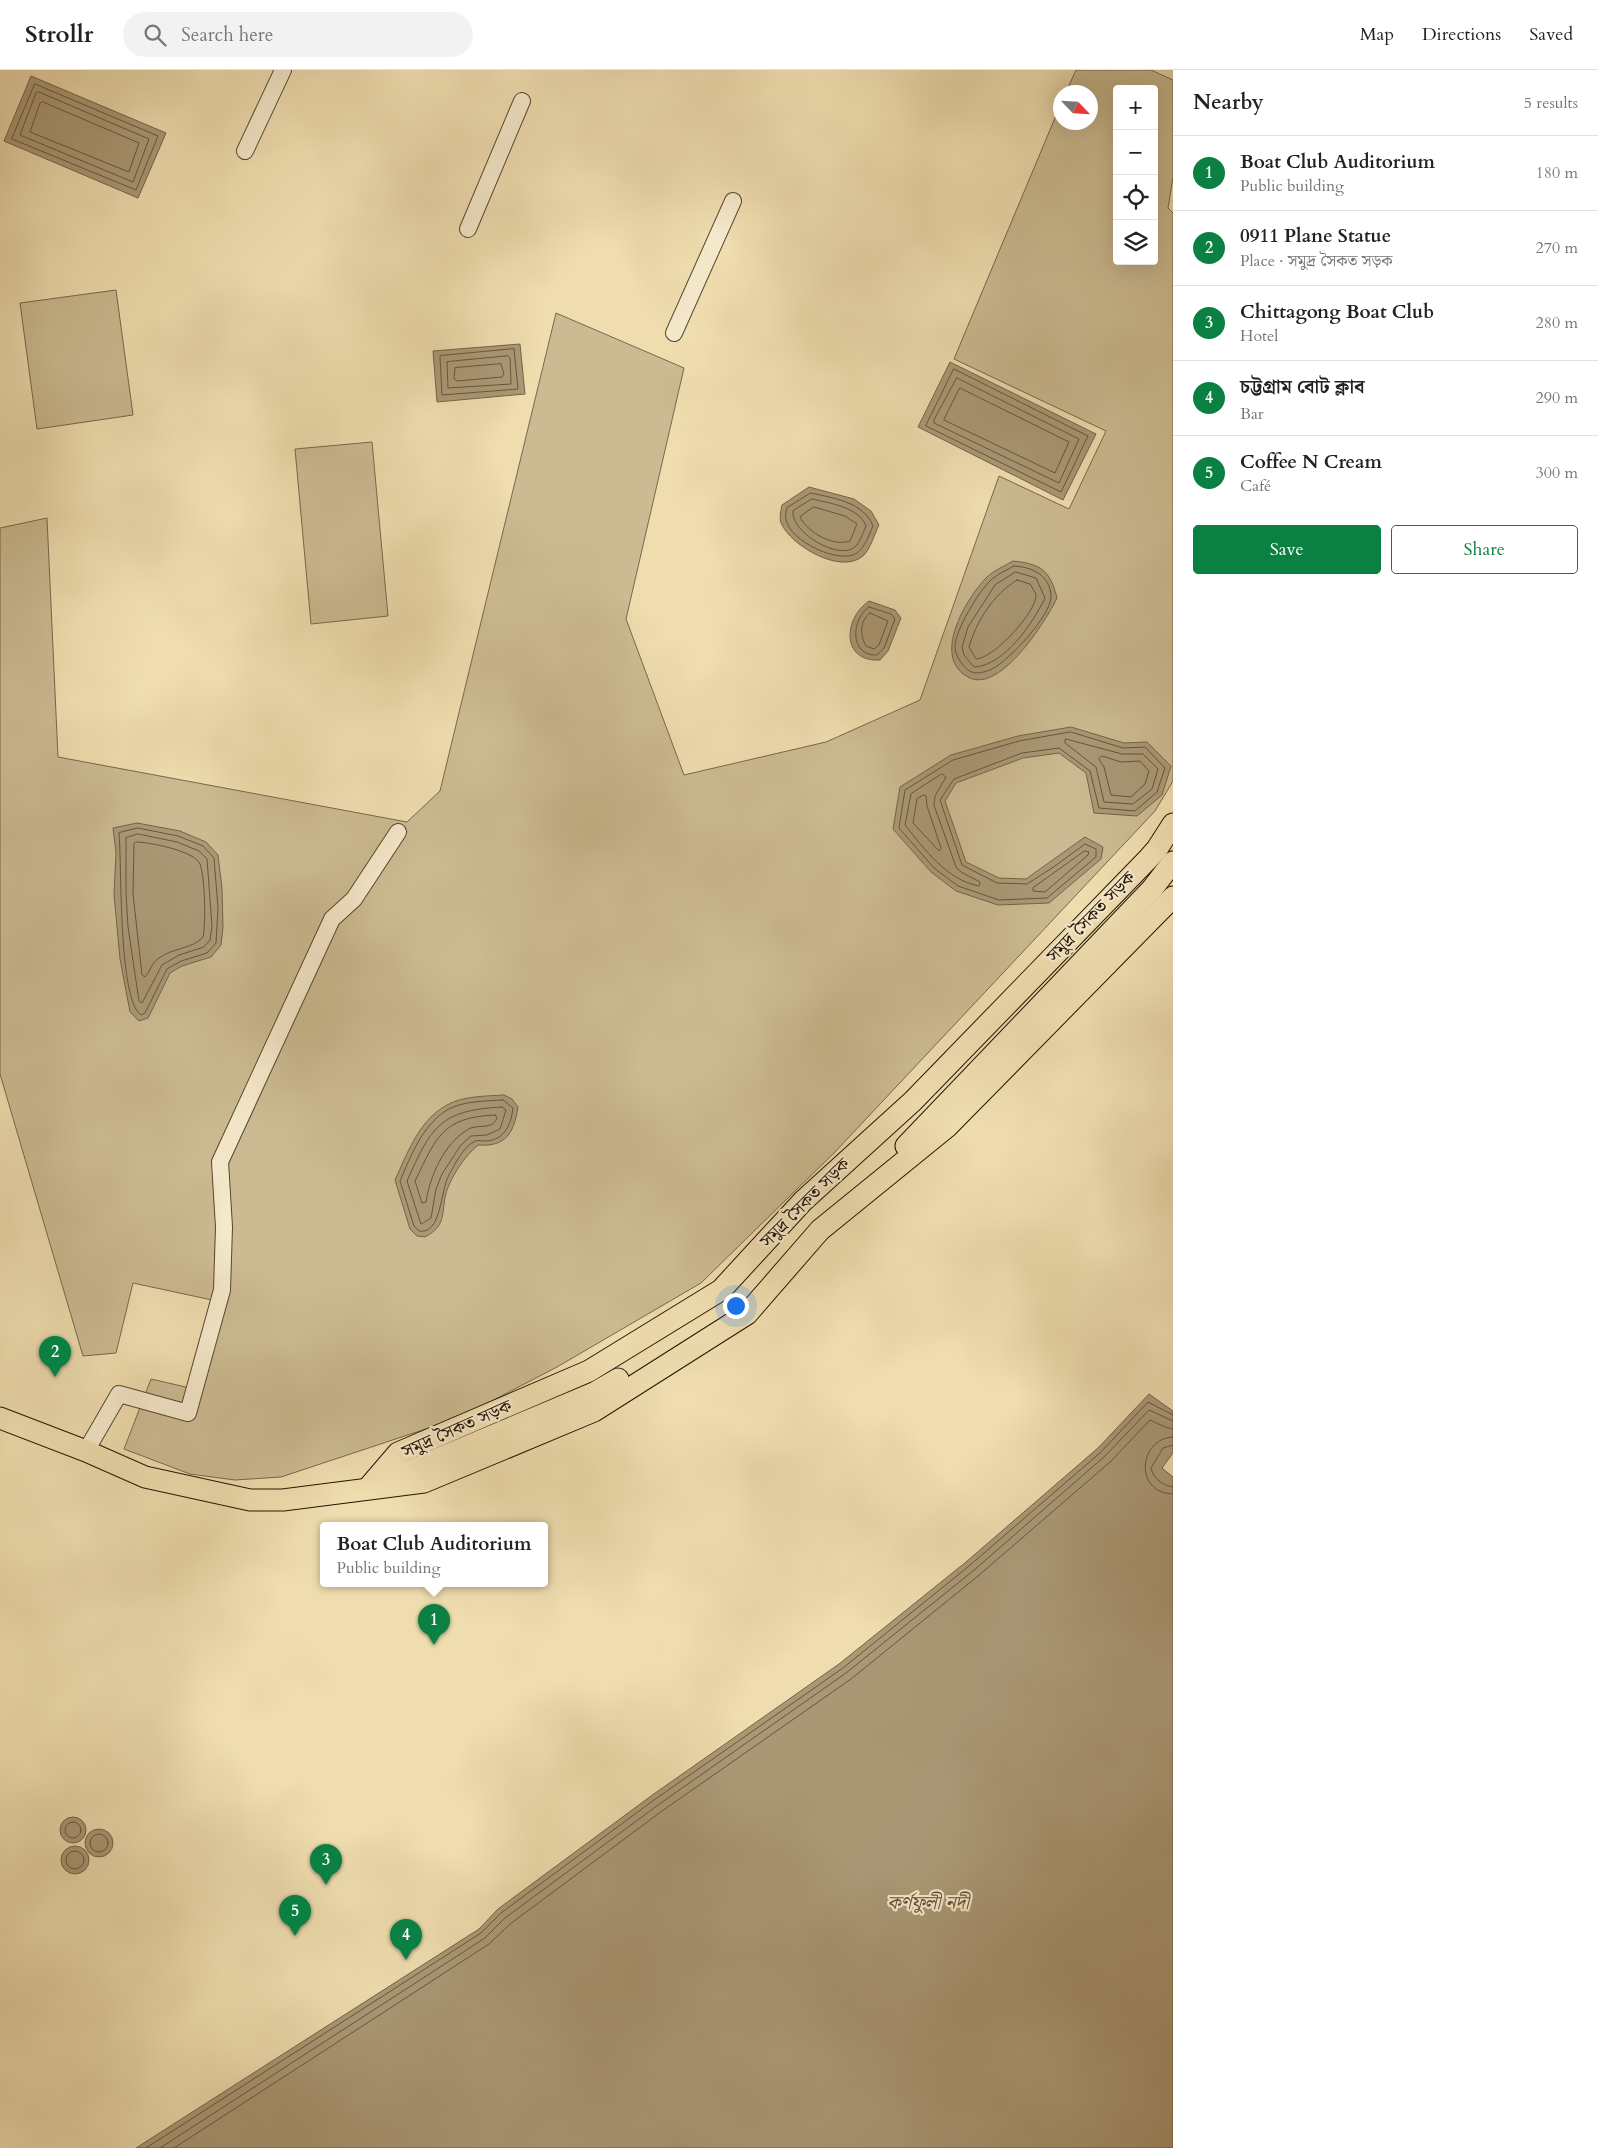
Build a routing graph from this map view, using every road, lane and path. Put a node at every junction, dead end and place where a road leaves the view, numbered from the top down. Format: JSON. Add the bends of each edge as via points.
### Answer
{"nodes":[{"id":1,"x":283,"y":70,"type":"edge"},
{"id":2,"x":522,"y":101,"type":"dead end"},
{"id":3,"x":245,"y":151,"type":"dead end"},
{"id":4,"x":733,"y":201,"type":"dead end"},
{"id":5,"x":468,"y":229,"type":"dead end"},
{"id":6,"x":674,"y":333,"type":"dead end"},
{"id":7,"x":1173,"y":824,"type":"edge"},
{"id":8,"x":398,"y":832,"type":"dead end"},
{"id":9,"x":1173,"y":862,"type":"edge"},
{"id":10,"x":1173,"y":897,"type":"edge"},
{"id":11,"x":0,"y":1418,"type":"edge"},
{"id":12,"x":86,"y":1451,"type":"junction"},
{"id":13,"x":368,"y":1488,"type":"junction"}],
"edges":[{"from":1,"to":3,"type":"street"},
{"from":2,"to":5,"type":"street"},
{"from":4,"to":6,"type":"street"},
{"from":7,"to":13,"type":"main road","name":"সমুদ্র সৈকত সড়ক","via":[[1157,849],[913,1101],[803,1201],[721,1290],[589,1371],[398,1453]]},
{"from":8,"to":12,"type":"street","via":[[354,899],[332,918],[220,1162],[224,1227],[222,1290],[188,1413],[119,1394]]},
{"from":9,"to":13,"type":"main road","via":[[1152,889],[886,1167],[828,1211],[741,1302],[594,1393]]},
{"from":10,"to":13,"type":"main road","name":"সমুদ্র সৈকত সড়ক","via":[[948,1126],[820,1230],[747,1314],[594,1410],[424,1482]]},
{"from":11,"to":12,"type":"main road","name":"সমুদ্র সৈকত সড়ক"},
{"from":12,"to":13,"type":"main road","name":"সমুদ্র সৈকত সড়ক","via":[[145,1477],[250,1500],[284,1500]]}]}
